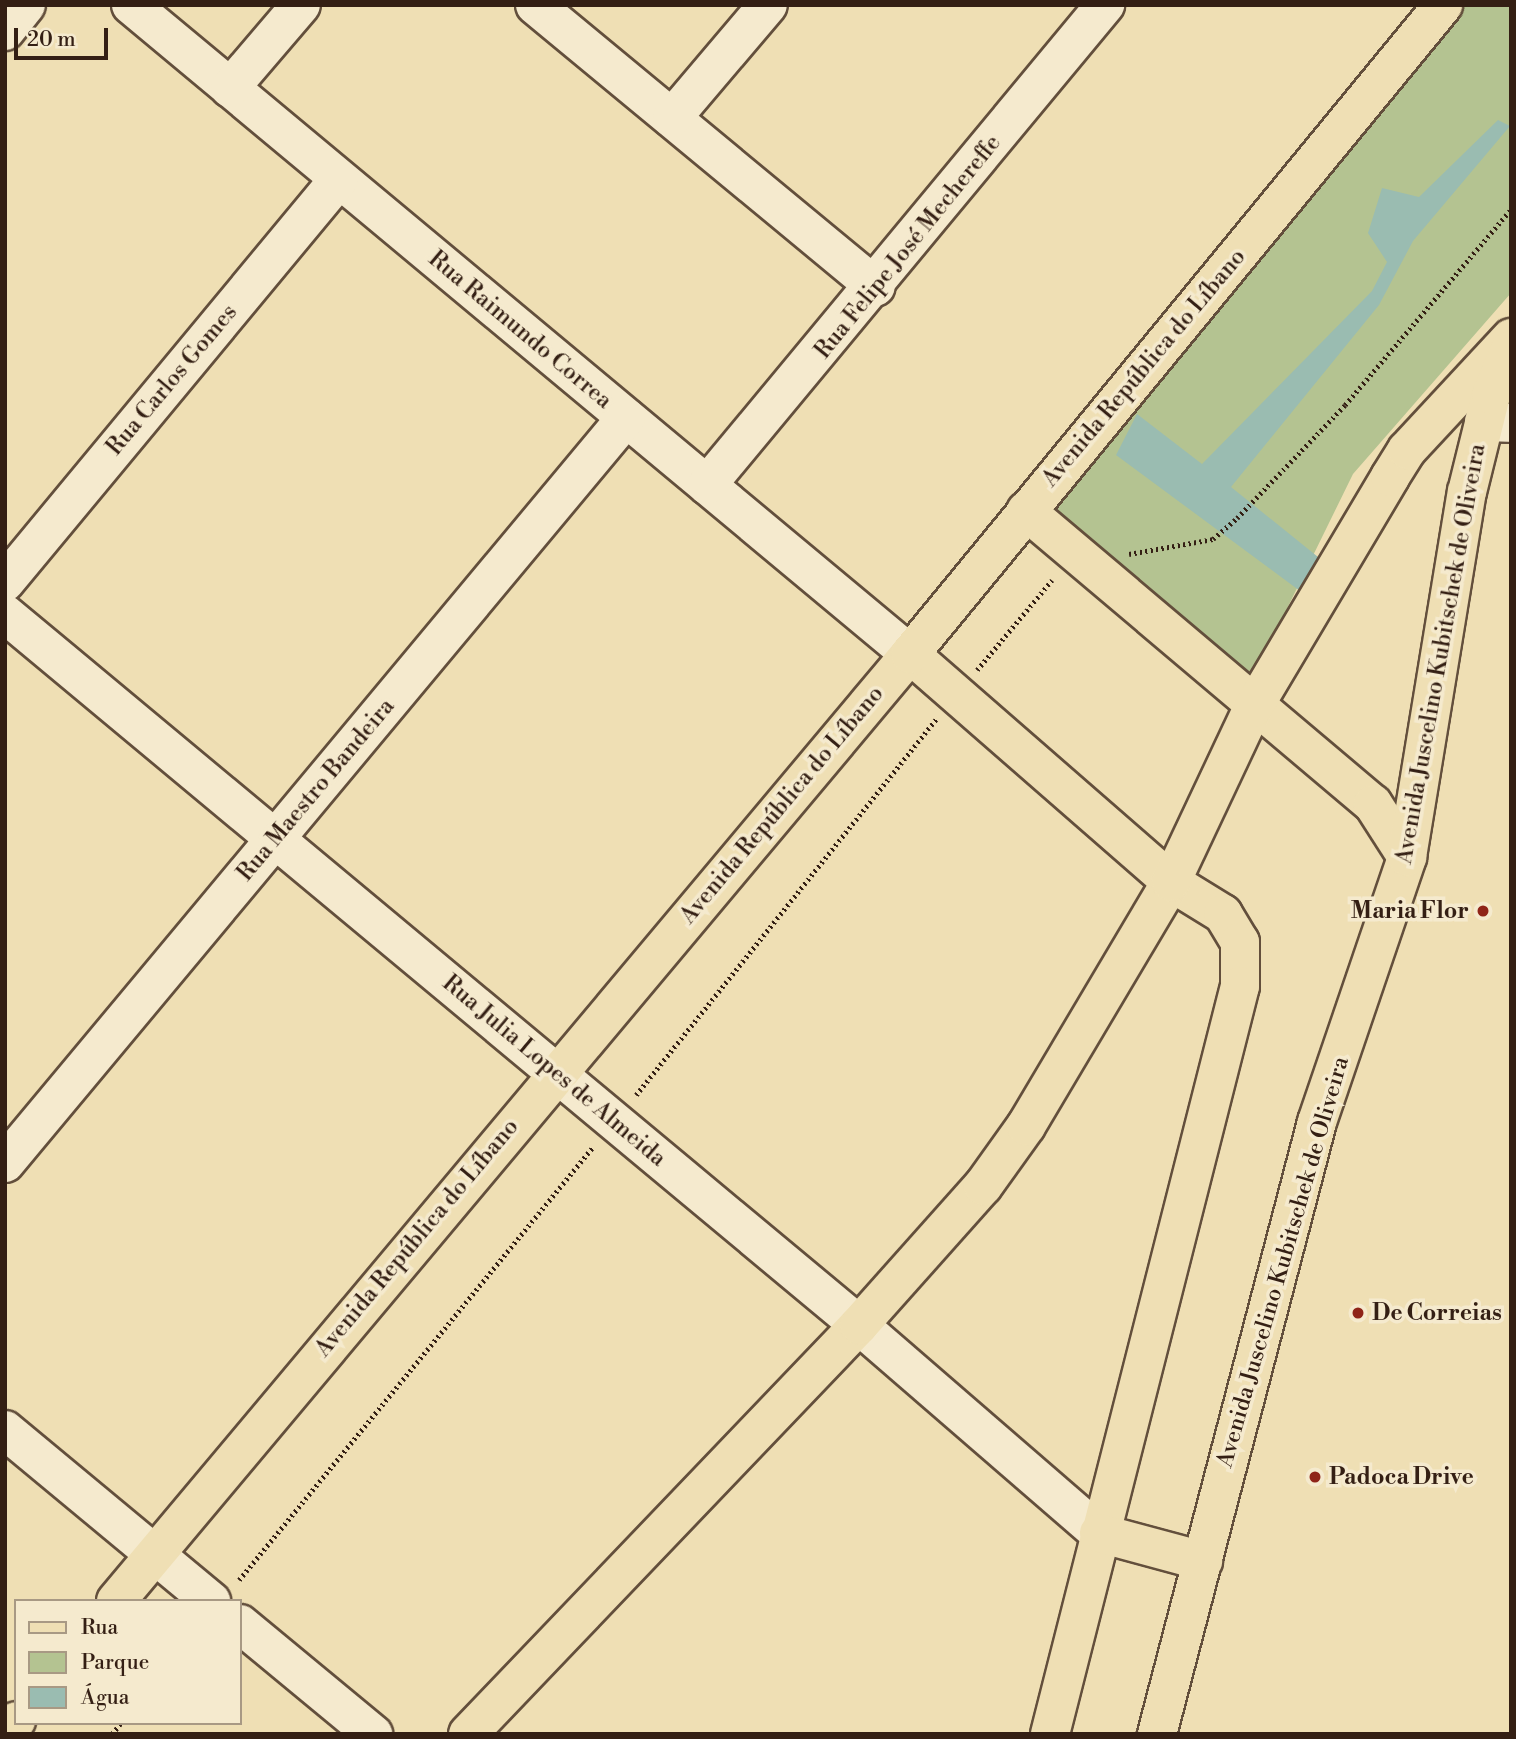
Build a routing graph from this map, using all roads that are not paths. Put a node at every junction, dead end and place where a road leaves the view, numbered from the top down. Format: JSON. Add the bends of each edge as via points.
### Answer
{"nodes":[{"id":1,"x":26,"y":5,"type":"edge"},
{"id":2,"x":131,"y":5,"type":"edge"},
{"id":3,"x":301,"y":5,"type":"edge"},
{"id":4,"x":535,"y":5,"type":"edge"},
{"id":5,"x":768,"y":5,"type":"edge"},
{"id":6,"x":1105,"y":5,"type":"edge"},
{"id":7,"x":1443,"y":5,"type":"edge"},
{"id":8,"x":5,"y":31,"type":"edge"},
{"id":9,"x":230,"y":88,"type":"junction"},
{"id":10,"x":672,"y":118,"type":"junction"},
{"id":11,"x":339,"y":179,"type":"junction"},
{"id":12,"x":876,"y":287,"type":"junction"},
{"id":13,"x":1511,"y":338,"type":"edge"},
{"id":14,"x":1511,"y":347,"type":"edge"},
{"id":15,"x":626,"y":418,"type":"junction"},
{"id":16,"x":1497,"y":422,"type":"edge"},
{"id":17,"x":707,"y":485,"type":"junction"},
{"id":18,"x":1026,"y":510,"type":"junction"},
{"id":19,"x":5,"y":582,"type":"edge"},
{"id":20,"x":5,"y":614,"type":"edge"},
{"id":21,"x":910,"y":654,"type":"junction"},
{"id":22,"x":1253,"y":708,"type":"junction"},
{"id":23,"x":275,"y":839,"type":"junction"},
{"id":24,"x":1407,"y":857,"type":"junction"},
{"id":25,"x":1171,"y":882,"type":"junction"},
{"id":26,"x":555,"y":1072,"type":"junction"},
{"id":27,"x":5,"y":1163,"type":"edge"},
{"id":28,"x":859,"y":1325,"type":"junction"},
{"id":29,"x":5,"y":1430,"type":"edge"},
{"id":30,"x":1099,"y":1533,"type":"junction"},
{"id":31,"x":156,"y":1554,"type":"junction"},
{"id":32,"x":1203,"y":1561,"type":"junction"},
{"id":33,"x":118,"y":1599,"type":"edge"},
{"id":34,"x":219,"y":1599,"type":"edge"},
{"id":35,"x":242,"y":1618,"type":"edge"},
{"id":36,"x":373,"y":1734,"type":"edge"},
{"id":37,"x":468,"y":1734,"type":"edge"},
{"id":38,"x":1049,"y":1734,"type":"edge"},
{"id":39,"x":1157,"y":1734,"type":"edge"}],
"edges":[{"from":1,"to":8,"type":"street"},
{"from":2,"to":9,"type":"street","name":"Rua Raimundo Correa"},
{"from":3,"to":9,"type":"street"},
{"from":4,"to":10,"type":"street"},
{"from":5,"to":10,"type":"street"},
{"from":6,"to":12,"type":"street","name":"Rua Felipe José Mechereffe"},
{"from":7,"to":18,"type":"main road","name":"Avenida República do Líbano"},
{"from":9,"to":11,"type":"street","name":"Rua Raimundo Correa"},
{"from":10,"to":12,"type":"street"},
{"from":11,"to":15,"type":"street","name":"Rua Raimundo Correa"},
{"from":11,"to":19,"type":"street","name":"Rua Carlos Gomes"},
{"from":12,"to":17,"type":"street","name":"Rua Felipe José Mechereffe"},
{"from":13,"to":22,"type":"main road","via":[[1407,450]]},
{"from":14,"to":16,"type":"main road","name":"Avenida Juscelino Kubitschek de Oliveira"},
{"from":15,"to":17,"type":"street","name":"Rua Raimundo Correa"},
{"from":15,"to":23,"type":"street","name":"Rua Maestro Bandeira"},
{"from":16,"to":24,"type":"main road","name":"Avenida Juscelino Kubitschek de Oliveira","via":[[1454,563]]},
{"from":17,"to":21,"type":"street","name":"Rua Raimundo Correa"},
{"from":18,"to":21,"type":"main road","name":"Avenida República do Líbano"},
{"from":18,"to":22,"type":"main road"},
{"from":20,"to":23,"type":"street","name":"Rua Julia Lopes de Almeida"},
{"from":21,"to":25,"type":"main road"},
{"from":21,"to":26,"type":"main road","name":"Avenida República do Líbano"},
{"from":22,"to":24,"type":"main road","via":[[1373,804]]},
{"from":22,"to":25,"type":"main road"},
{"from":23,"to":26,"type":"street","name":"Rua Julia Lopes de Almeida"},
{"from":23,"to":27,"type":"street","name":"Rua Maestro Bandeira"},
{"from":24,"to":32,"type":"main road","name":"Avenida Juscelino Kubitschek de Oliveira","via":[[1317,1122]]},
{"from":25,"to":28,"type":"main road","via":[[1003,1158]]},
{"from":25,"to":30,"type":"main road","via":[[1234,926],[1240,986]]},
{"from":26,"to":28,"type":"street","name":"Rua Julia Lopes de Almeida"},
{"from":26,"to":31,"type":"main road","name":"Avenida República do Líbano"},
{"from":28,"to":30,"type":"street","name":"Rua Julia Lopes de Almeida"},
{"from":28,"to":37,"type":"main road"},
{"from":29,"to":31,"type":"street"},
{"from":30,"to":32,"type":"main road"},
{"from":30,"to":38,"type":"main road"},
{"from":31,"to":33,"type":"main road","name":"Avenida República do Líbano"},
{"from":31,"to":34,"type":"street"},
{"from":32,"to":39,"type":"main road","name":"Avenida Juscelino Kubitschek de Oliveira"},
{"from":35,"to":36,"type":"street"}]}
